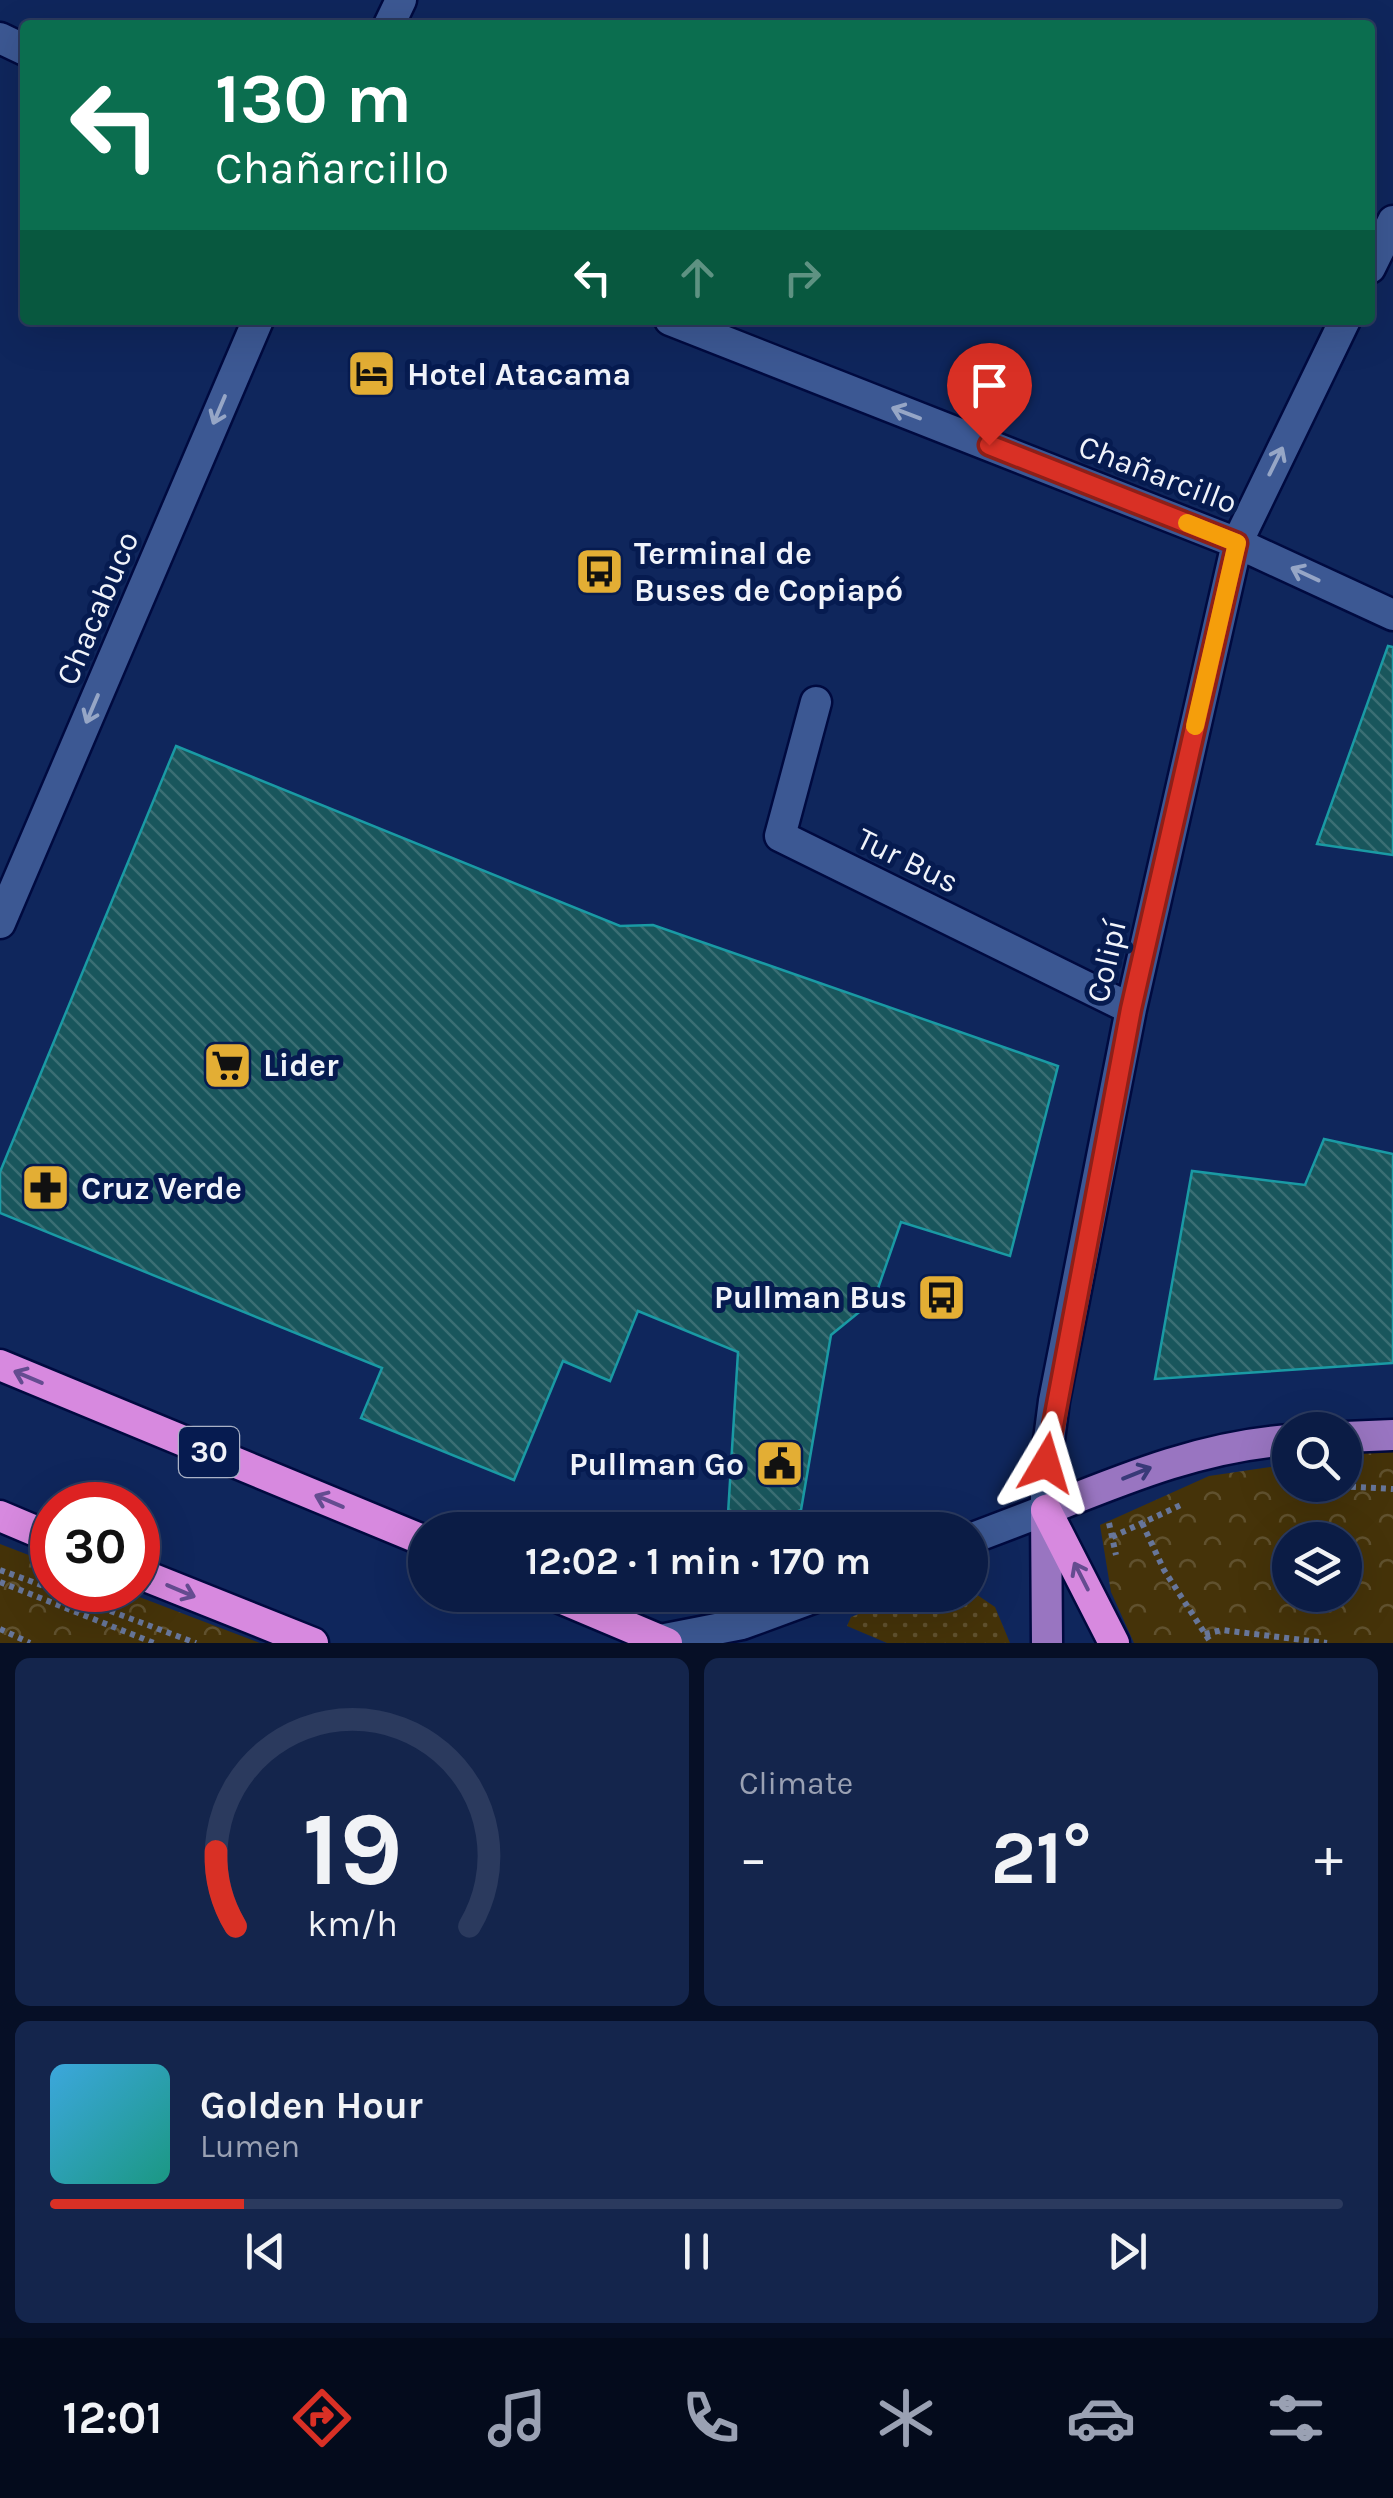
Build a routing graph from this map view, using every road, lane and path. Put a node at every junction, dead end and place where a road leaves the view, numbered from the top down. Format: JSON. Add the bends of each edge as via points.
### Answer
{"nodes":[{"id":1,"x":1393,"y":221,"type":"edge"},
{"id":2,"x":1375,"y":258,"type":"edge"},
{"id":3,"x":256,"y":325,"type":"edge"},
{"id":4,"x":683,"y":325,"type":"edge"},
{"id":5,"x":1343,"y":325,"type":"edge"},
{"id":6,"x":1237,"y":543,"type":"junction"},
{"id":7,"x":1393,"y":616,"type":"edge"},
{"id":8,"x":816,"y":702,"type":"dead end"},
{"id":9,"x":0,"y":923,"type":"edge"},
{"id":10,"x":1131,"y":1009,"type":"junction"},
{"id":11,"x":0,"y":1365,"type":"edge"},
{"id":12,"x":1393,"y":1435,"type":"edge"},
{"id":13,"x":1362,"y":1436,"type":"edge"},
{"id":14,"x":1272,"y":1441,"type":"edge"},
{"id":15,"x":1362,"y":1487,"type":"edge"},
{"id":16,"x":1393,"y":1489,"type":"edge"},
{"id":17,"x":1193,"y":1500,"type":"dead end"},
{"id":18,"x":1046,"y":1510,"type":"junction"},
{"id":19,"x":0,"y":1516,"type":"edge"},
{"id":20,"x":1142,"y":1523,"type":"junction"},
{"id":21,"x":30,"y":1529,"type":"edge"},
{"id":22,"x":988,"y":1532,"type":"edge"},
{"id":23,"x":408,"y":1534,"type":"edge"},
{"id":24,"x":1112,"y":1537,"type":"dead end"},
{"id":25,"x":0,"y":1570,"type":"edge"},
{"id":26,"x":30,"y":1581,"type":"edge"},
{"id":27,"x":0,"y":1582,"type":"edge"},
{"id":28,"x":160,"y":1582,"type":"edge"},
{"id":29,"x":113,"y":1612,"type":"edge"},
{"id":30,"x":593,"y":1612,"type":"edge"},
{"id":31,"x":774,"y":1612,"type":"edge"},
{"id":32,"x":0,"y":1628,"type":"edge"},
{"id":33,"x":1206,"y":1634,"type":"junction"},
{"id":34,"x":664,"y":1642,"type":"edge"},
{"id":35,"x":30,"y":1643,"type":"edge"},
{"id":36,"x":154,"y":1643,"type":"edge"},
{"id":37,"x":197,"y":1643,"type":"edge"},
{"id":38,"x":313,"y":1643,"type":"edge"},
{"id":39,"x":1047,"y":1643,"type":"edge"},
{"id":40,"x":1114,"y":1643,"type":"edge"},
{"id":41,"x":1211,"y":1643,"type":"edge"},
{"id":42,"x":1327,"y":1643,"type":"edge"}],
"edges":[{"from":1,"to":2,"type":"street"},
{"from":3,"to":9,"type":"street","name":"Chacabuco","one_way":true},
{"from":6,"to":4,"type":"street","name":"Chañarcillo","one_way":true},
{"from":6,"to":5,"type":"street","name":"Colipí","one_way":true},
{"from":7,"to":6,"type":"street","name":"Chañarcillo","one_way":true},
{"from":6,"to":10,"type":"street","name":"Colipí"},
{"from":8,"to":10,"type":"street","name":"Tur Bus","via":[[780,836]]},
{"from":10,"to":18,"type":"street","name":"Colipí","via":[[1054,1401]]},
{"from":23,"to":11,"type":"highway","number":"30","one_way":true},
{"from":12,"to":13,"type":"main road"},
{"from":18,"to":14,"type":"main road","one_way":true,"via":[[1150,1468]]},
{"from":15,"to":16,"type":"path"},
{"from":17,"to":20,"type":"path"},
{"from":18,"to":22,"type":"street"},
{"from":18,"to":39,"type":"main road","name":"Colipí"},
{"from":40,"to":18,"type":"highway","one_way":true},
{"from":19,"to":21,"type":"highway"},
{"from":20,"to":24,"type":"path"},
{"from":20,"to":33,"type":"path"},
{"from":25,"to":26,"type":"path"},
{"from":27,"to":36,"type":"path"},
{"from":28,"to":38,"type":"highway","one_way":true},
{"from":29,"to":37,"type":"path"},
{"from":30,"to":34,"type":"highway"},
{"from":31,"to":34,"type":"street"},
{"from":32,"to":35,"type":"path"},
{"from":33,"to":41,"type":"path"},
{"from":33,"to":42,"type":"path","via":[[1222,1630]]}]}
